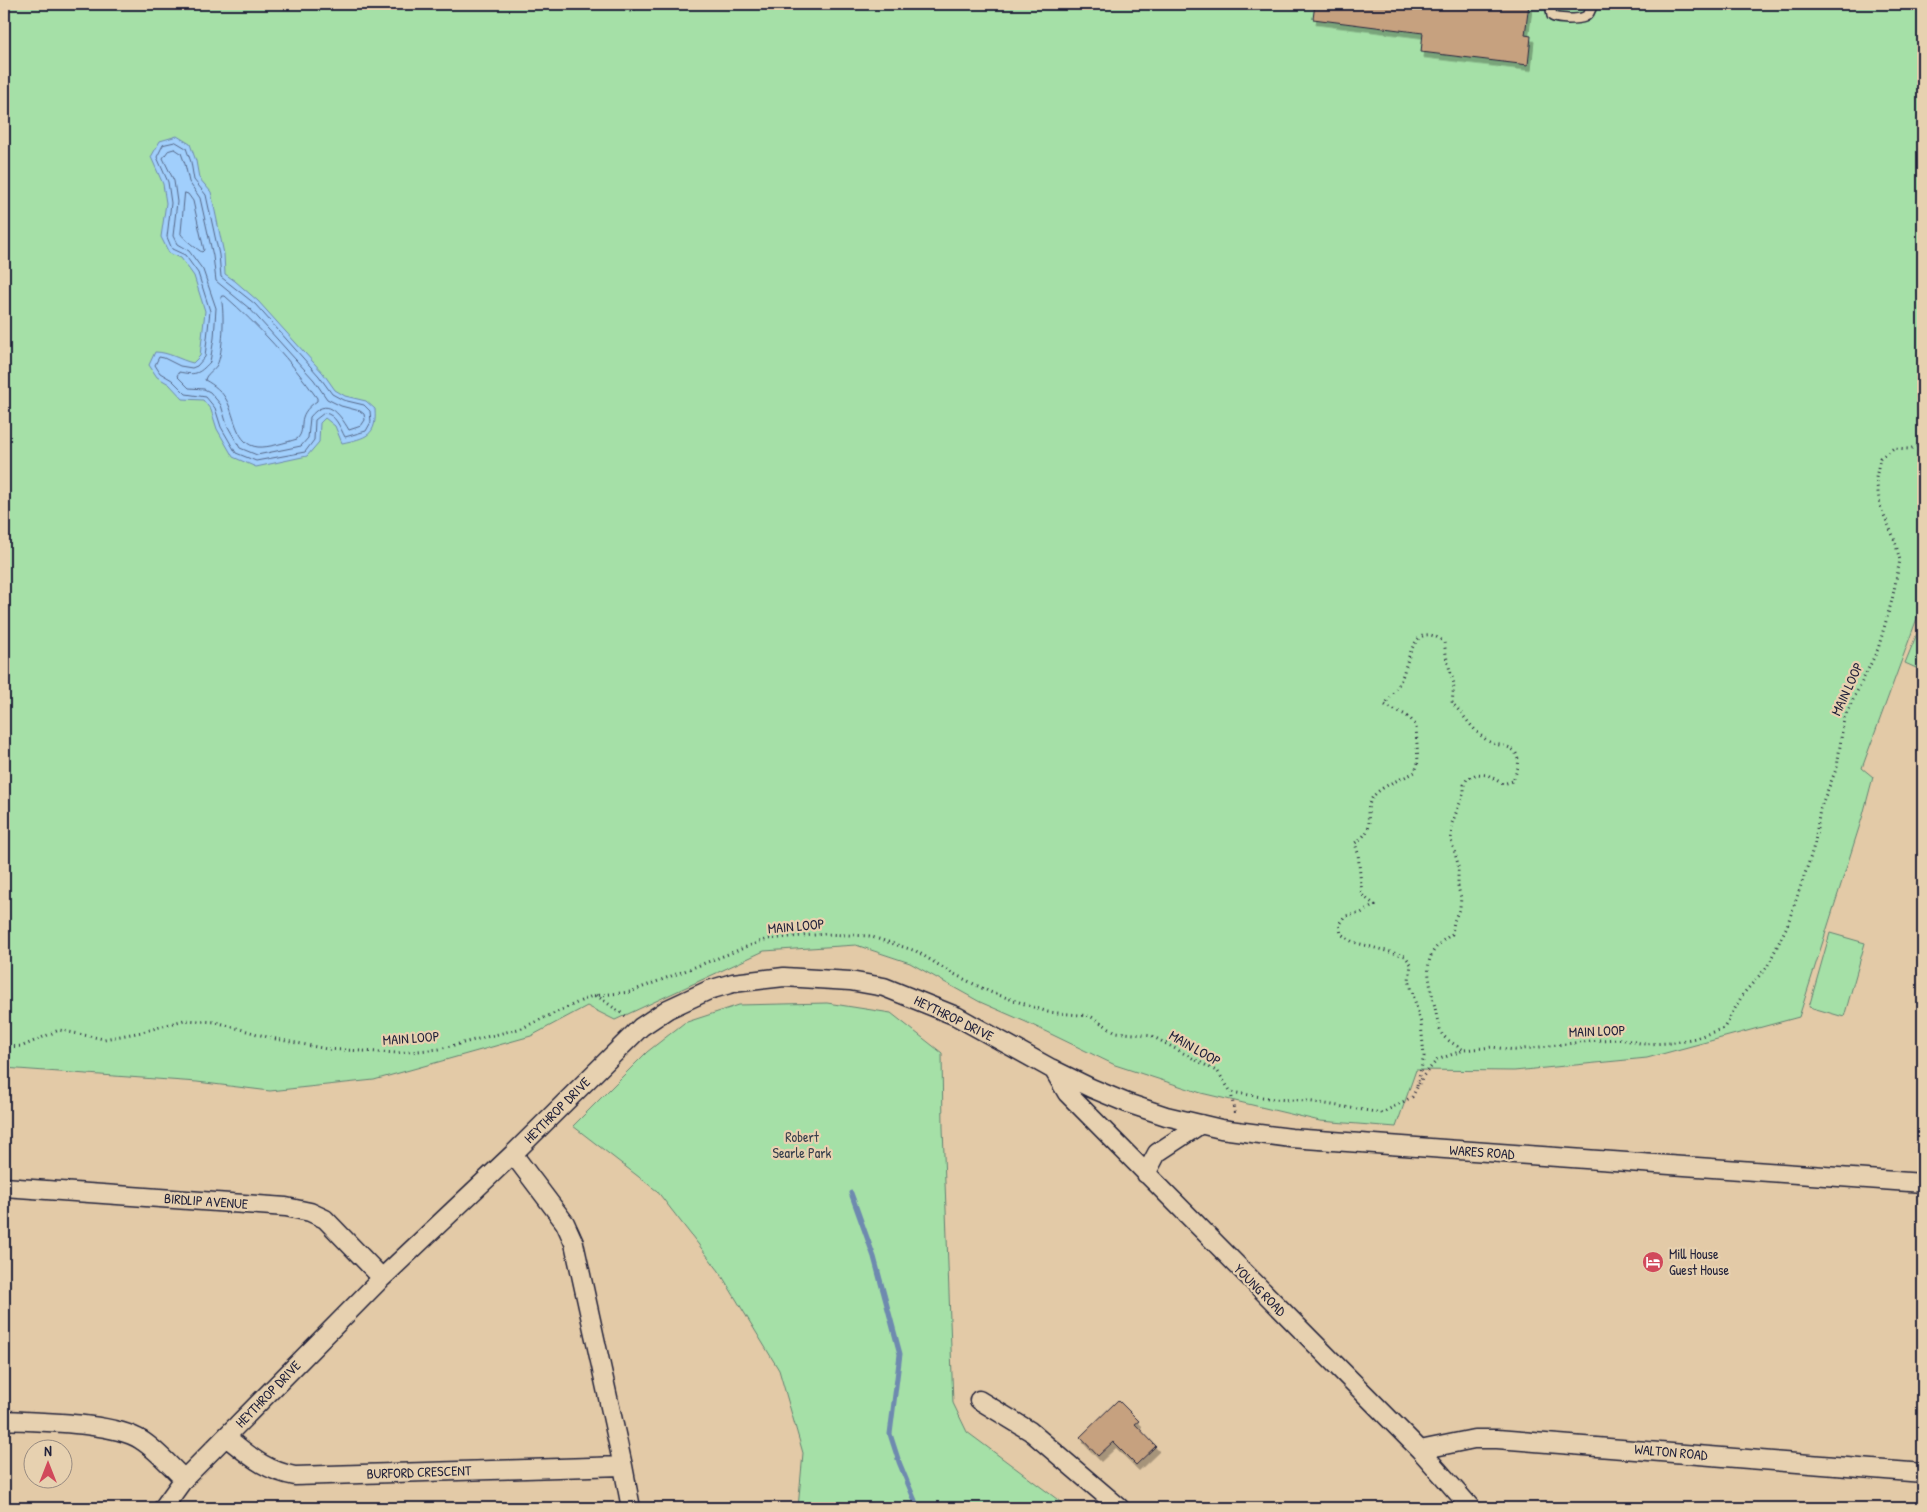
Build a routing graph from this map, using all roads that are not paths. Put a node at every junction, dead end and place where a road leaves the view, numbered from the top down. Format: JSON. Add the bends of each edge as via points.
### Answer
{"nodes":[{"id":1,"x":1550,"y":4,"type":"edge"},
{"id":2,"x":1592,"y":4,"type":"edge"},
{"id":3,"x":1052,"y":1069,"type":"junction"},
{"id":4,"x":1201,"y":1124,"type":"junction"},
{"id":5,"x":513,"y":1154,"type":"junction"},
{"id":6,"x":1146,"y":1174,"type":"junction"},
{"id":7,"x":1923,"y":1183,"type":"edge"},
{"id":8,"x":4,"y":1187,"type":"edge"},
{"id":9,"x":382,"y":1278,"type":"junction"},
{"id":10,"x":979,"y":1400,"type":"dead end"},
{"id":11,"x":4,"y":1420,"type":"edge"},
{"id":12,"x":226,"y":1437,"type":"junction"},
{"id":13,"x":1420,"y":1450,"type":"junction"},
{"id":14,"x":623,"y":1466,"type":"junction"},
{"id":15,"x":1923,"y":1472,"type":"edge"},
{"id":16,"x":184,"y":1479,"type":"junction"},
{"id":17,"x":163,"y":1508,"type":"edge"},
{"id":18,"x":631,"y":1508,"type":"edge"},
{"id":19,"x":1120,"y":1508,"type":"edge"},
{"id":20,"x":1471,"y":1508,"type":"edge"}],
"edges":[{"from":1,"to":2,"type":"lane","via":[[1552,16],[1579,19],[1589,14]]},
{"from":3,"to":4,"type":"street","name":"WARES ROAD","via":[[1126,1102]]},
{"from":3,"to":5,"type":"street","name":"HEYTHROP DRIVE","via":[[956,1016],[884,987],[850,981],[784,977],[733,983],[695,996],[641,1027]]},
{"from":3,"to":6,"type":"street","name":"YOUNG ROAD","via":[[1067,1093]]},
{"from":4,"to":6,"type":"street","via":[[1157,1153]]},
{"from":4,"to":7,"type":"street","name":"WARES ROAD","via":[[1291,1138]]},
{"from":5,"to":9,"type":"street","name":"HEYTHROP DRIVE"},
{"from":5,"to":14,"type":"street","via":[[565,1223],[574,1243]]},
{"from":6,"to":13,"type":"street","name":"YOUNG ROAD"},
{"from":8,"to":9,"type":"street","name":"BIRDLIP AVENUE","via":[[286,1207],[310,1212],[325,1219]]},
{"from":9,"to":12,"type":"street","name":"HEYTHROP DRIVE"},
{"from":10,"to":19,"type":"street","via":[[1030,1431]]},
{"from":11,"to":16,"type":"street","via":[[123,1431],[141,1439]]},
{"from":12,"to":14,"type":"street","name":"BURFORD CRESCENT","via":[[261,1465],[277,1473],[295,1476]]},
{"from":12,"to":16,"type":"street","name":"HEYTHROP DRIVE"},
{"from":13,"to":15,"type":"street","name":"WALTON ROAD","via":[[1474,1438],[1497,1438]]},
{"from":13,"to":20,"type":"street","name":"YOUNG ROAD"},
{"from":14,"to":18,"type":"street"},
{"from":16,"to":17,"type":"street","name":"HEYTHROP DRIVE"}]}
